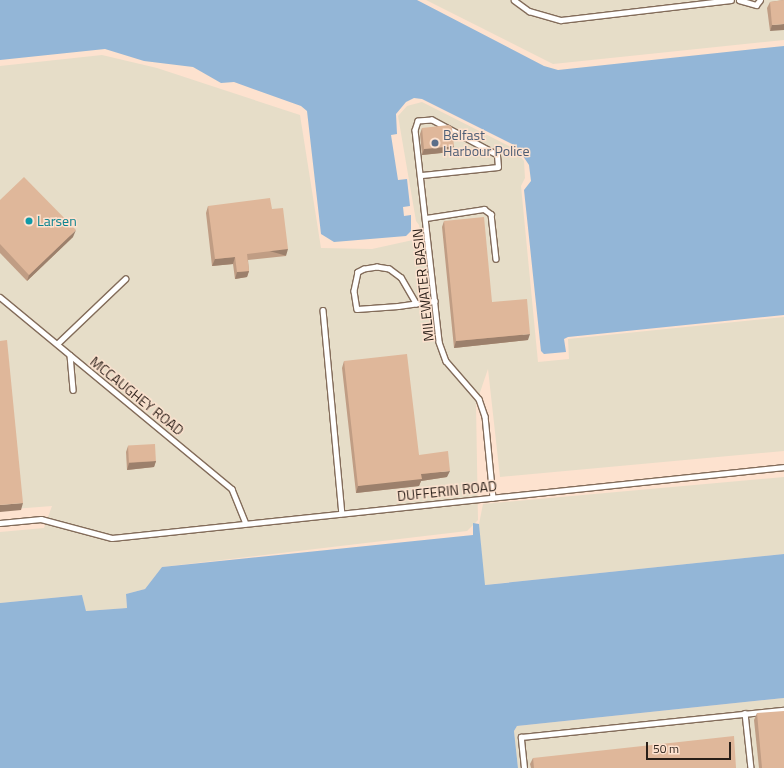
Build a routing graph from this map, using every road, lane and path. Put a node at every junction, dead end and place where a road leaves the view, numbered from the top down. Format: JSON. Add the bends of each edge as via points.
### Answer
{"nodes":[{"id":1,"x":514,"y":0,"type":"edge"},
{"id":2,"x":731,"y":0,"type":"edge"},
{"id":3,"x":739,"y":0,"type":"edge"},
{"id":4,"x":760,"y":0,"type":"edge"},
{"id":5,"x":422,"y":175,"type":"junction"},
{"id":6,"x":426,"y":218,"type":"junction"},
{"id":7,"x":496,"y":259,"type":"dead end"},
{"id":8,"x":125,"y":280,"type":"dead end"},
{"id":9,"x":0,"y":296,"type":"edge"},
{"id":10,"x":435,"y":302,"type":"junction"},
{"id":11,"x":416,"y":304,"type":"junction"},
{"id":12,"x":323,"y":310,"type":"dead end"},
{"id":13,"x":58,"y":344,"type":"junction"},
{"id":14,"x":70,"y":355,"type":"junction"},
{"id":15,"x":74,"y":390,"type":"dead end"},
{"id":16,"x":784,"y":467,"type":"edge"},
{"id":17,"x":493,"y":498,"type":"junction"},
{"id":18,"x":342,"y":513,"type":"junction"},
{"id":19,"x":0,"y":523,"type":"edge"},
{"id":20,"x":246,"y":523,"type":"junction"},
{"id":21,"x":784,"y":710,"type":"edge"},
{"id":22,"x":745,"y":713,"type":"junction"},
{"id":23,"x":524,"y":768,"type":"edge"},
{"id":24,"x":750,"y":768,"type":"edge"}],
"edges":[{"from":1,"to":2,"type":"lane","via":[[529,11],[561,20]]},
{"from":3,"to":4,"type":"lane","via":[[756,5]]},
{"from":5,"to":5,"type":"lane","name":"MILEWATER BASIN","via":[[498,168],[497,155],[432,120],[418,121],[415,130]]},
{"from":5,"to":6,"type":"lane","name":"MILEWATER BASIN"},
{"from":6,"to":7,"type":"lane","via":[[484,209],[491,214]]},
{"from":6,"to":10,"type":"lane","name":"MILEWATER BASIN"},
{"from":8,"to":13,"type":"lane"},
{"from":9,"to":13,"type":"lane","name":"MCCAUGHEY ROAD"},
{"from":10,"to":11,"type":"lane"},
{"from":10,"to":17,"type":"lane","name":"MILEWATER BASIN","via":[[439,342],[446,362],[480,399]]},
{"from":11,"to":11,"type":"lane","via":[[358,309],[354,291],[358,272],[364,268],[389,268],[401,278]]},
{"from":12,"to":18,"type":"lane"},
{"from":13,"to":14,"type":"lane","name":"MCCAUGHEY ROAD"},
{"from":14,"to":15,"type":"lane"},
{"from":14,"to":20,"type":"lane","name":"MCCAUGHEY ROAD","via":[[232,489]]},
{"from":16,"to":17,"type":"lane","name":"DUFFERIN ROAD"},
{"from":17,"to":18,"type":"lane","name":"DUFFERIN ROAD"},
{"from":18,"to":20,"type":"lane","name":"DUFFERIN ROAD"},
{"from":19,"to":20,"type":"lane","name":"DUFFERIN ROAD","via":[[41,518],[112,538]]},
{"from":21,"to":22,"type":"lane"},
{"from":22,"to":23,"type":"lane","via":[[521,737]]},
{"from":22,"to":24,"type":"lane"}]}
